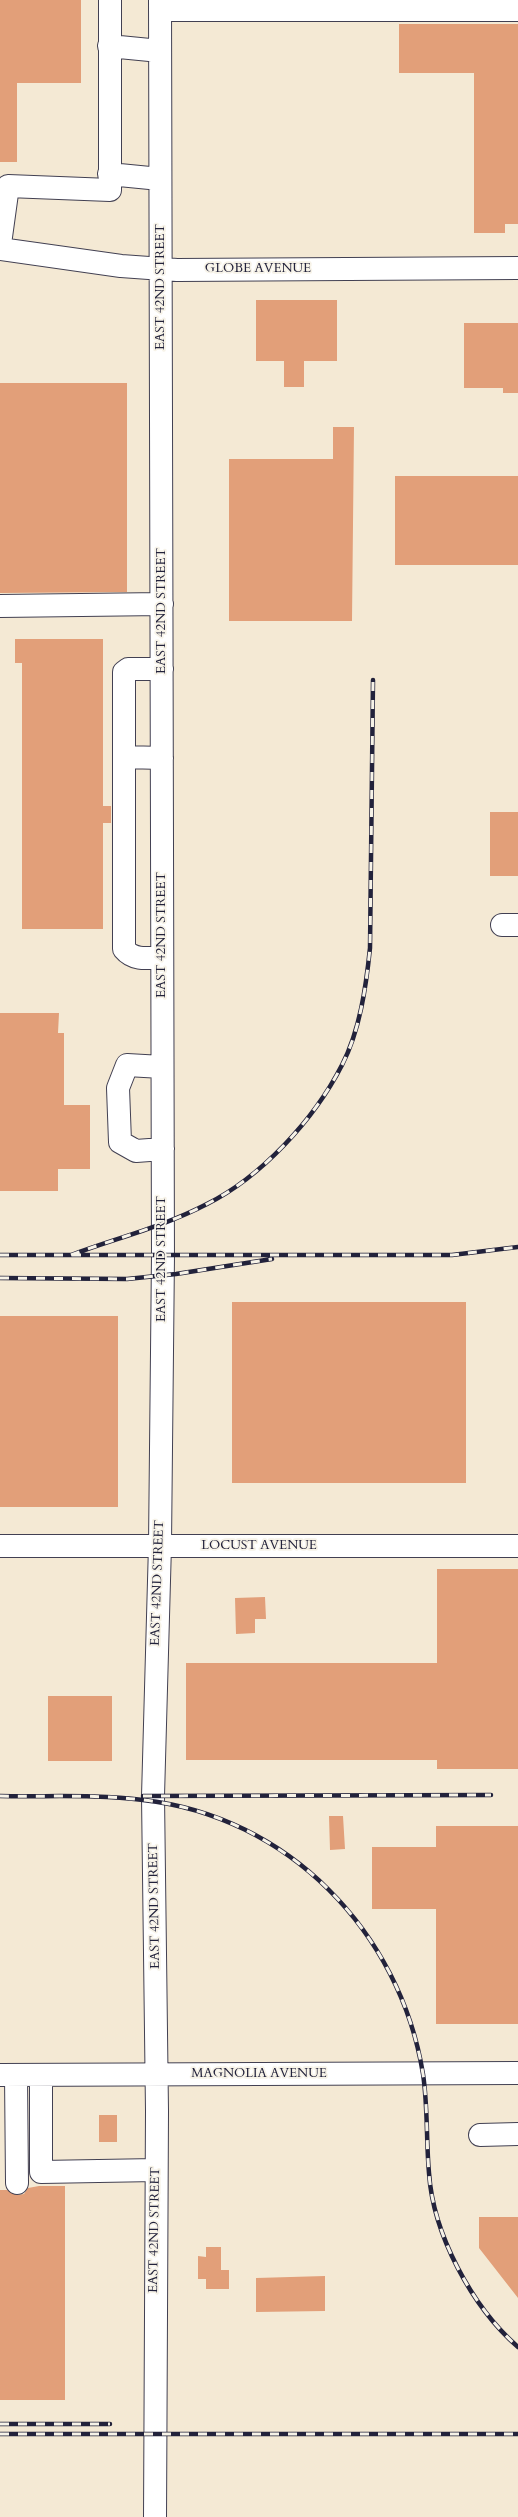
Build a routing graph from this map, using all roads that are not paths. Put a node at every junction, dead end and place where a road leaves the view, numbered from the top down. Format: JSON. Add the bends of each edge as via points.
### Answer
{"nodes":[{"id":1,"x":110,"y":0,"type":"edge"},
{"id":2,"x":160,"y":5,"type":"edge"},
{"id":3,"x":422,"y":5,"type":"edge"},
{"id":4,"x":518,"y":10,"type":"edge"},
{"id":5,"x":109,"y":46,"type":"junction"},
{"id":6,"x":160,"y":51,"type":"junction"},
{"id":7,"x":109,"y":174,"type":"junction"},
{"id":8,"x":160,"y":179,"type":"junction"},
{"id":9,"x":0,"y":244,"type":"edge"},
{"id":10,"x":0,"y":249,"type":"edge"},
{"id":11,"x":161,"y":268,"type":"junction"},
{"id":12,"x":518,"y":268,"type":"edge"},
{"id":13,"x":162,"y":604,"type":"junction"},
{"id":14,"x":0,"y":606,"type":"edge"},
{"id":15,"x":162,"y":669,"type":"junction"},
{"id":16,"x":162,"y":758,"type":"junction"},
{"id":17,"x":124,"y":766,"type":"junction"},
{"id":18,"x":162,"y":957,"type":"junction"},
{"id":19,"x":162,"y":1067,"type":"junction"},
{"id":20,"x":163,"y":1149,"type":"junction"},
{"id":21,"x":0,"y":1546,"type":"edge"},
{"id":22,"x":160,"y":1546,"type":"junction"},
{"id":23,"x":518,"y":1546,"type":"edge"},
{"id":24,"x":518,"y":2073,"type":"edge"},
{"id":25,"x":8,"y":2075,"type":"edge"},
{"id":26,"x":41,"y":2075,"type":"junction"},
{"id":27,"x":156,"y":2075,"type":"junction"},
{"id":28,"x":518,"y":2134,"type":"edge"},
{"id":29,"x":480,"y":2135,"type":"dead end"},
{"id":30,"x":156,"y":2170,"type":"junction"},
{"id":31,"x":17,"y":2183,"type":"dead end"},
{"id":32,"x":154,"y":2517,"type":"edge"}],
"edges":[{"from":1,"to":5,"type":"street"},
{"from":2,"to":3,"type":"street"},
{"from":2,"to":6,"type":"street","name":"EAST 42ND STREET"},
{"from":3,"to":4,"type":"street"},
{"from":5,"to":6,"type":"street"},
{"from":5,"to":7,"type":"street"},
{"from":6,"to":8,"type":"street","name":"EAST 42ND STREET"},
{"from":7,"to":8,"type":"street"},
{"from":7,"to":9,"type":"street","via":[[110,190],[8,186]]},
{"from":8,"to":11,"type":"street","name":"EAST 42ND STREET"},
{"from":10,"to":11,"type":"street","name":"GLOBE AVENUE"},
{"from":11,"to":12,"type":"street","name":"GLOBE AVENUE"},
{"from":11,"to":13,"type":"street","name":"EAST 42ND STREET"},
{"from":13,"to":14,"type":"street"},
{"from":13,"to":15,"type":"street","name":"EAST 42ND STREET"},
{"from":15,"to":16,"type":"street","name":"EAST 42ND STREET"},
{"from":15,"to":17,"type":"street","via":[[128,669],[124,672]]},
{"from":16,"to":17,"type":"street"},
{"from":16,"to":18,"type":"street","name":"EAST 42ND STREET"},
{"from":17,"to":18,"type":"street","via":[[124,949],[130,956],[137,958]]},
{"from":18,"to":19,"type":"street","name":"EAST 42ND STREET"},
{"from":19,"to":20,"type":"street","name":"EAST 42ND STREET"},
{"from":19,"to":20,"type":"street","via":[[127,1065],[118,1088],[120,1142],[136,1150]]},
{"from":20,"to":22,"type":"street","name":"EAST 42ND STREET"},
{"from":21,"to":22,"type":"street","name":"LOCUST AVENUE"},
{"from":22,"to":23,"type":"street","name":"LOCUST AVENUE"},
{"from":22,"to":27,"type":"street","name":"EAST 42ND STREET","via":[[153,1796]]},
{"from":24,"to":27,"type":"street","name":"MAGNOLIA AVENUE"},
{"from":25,"to":26,"type":"street","name":"MAGNOLIA AVENUE"},
{"from":25,"to":31,"type":"street"},
{"from":26,"to":27,"type":"street","name":"MAGNOLIA AVENUE"},
{"from":26,"to":30,"type":"street","via":[[42,2172]]},
{"from":27,"to":30,"type":"street","name":"EAST 42ND STREET"},
{"from":28,"to":29,"type":"street"},
{"from":30,"to":32,"type":"street","name":"EAST 42ND STREET"}]}
